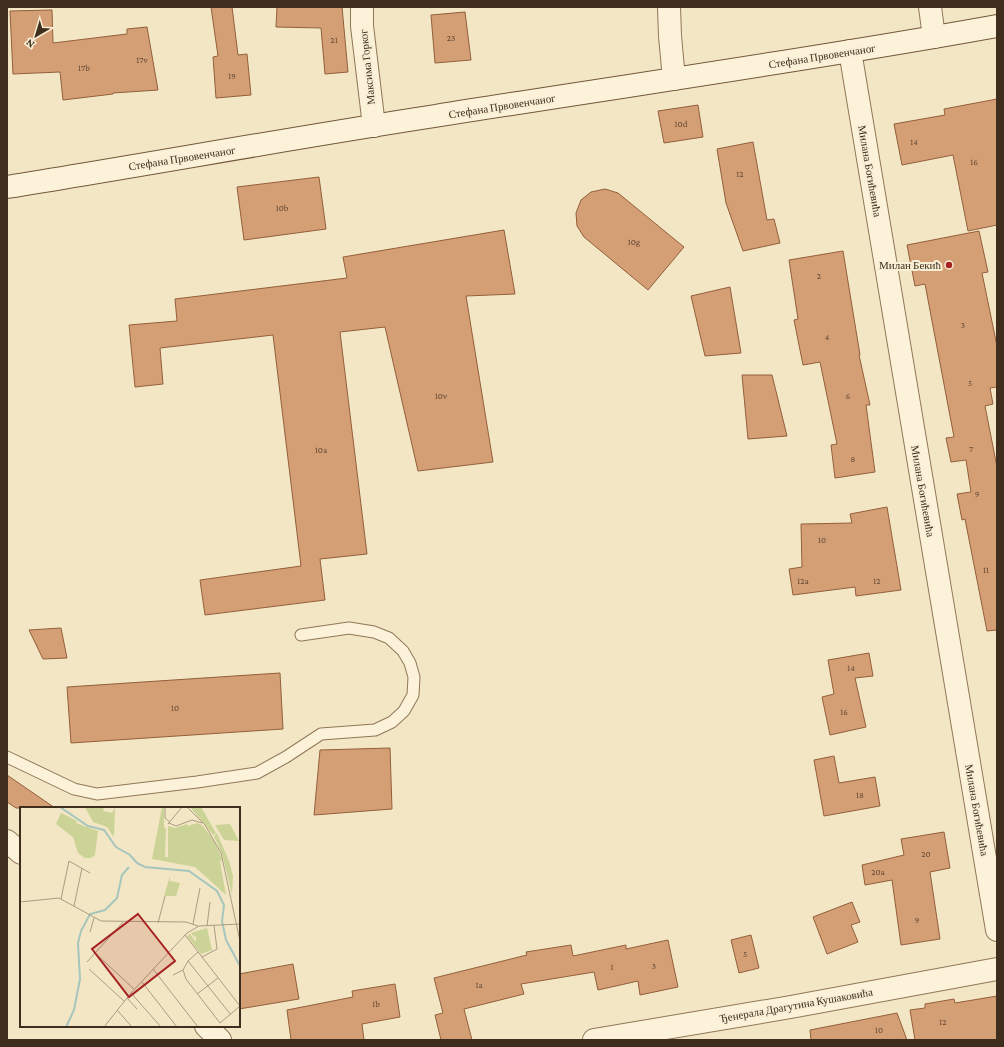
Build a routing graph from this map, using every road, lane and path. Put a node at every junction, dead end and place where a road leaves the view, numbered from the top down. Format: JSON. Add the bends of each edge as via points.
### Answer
{"nodes":[{"id":1,"x":362,"y":7,"type":"edge"},
{"id":2,"x":669,"y":7,"type":"edge"},
{"id":3,"x":930,"y":7,"type":"edge"},
{"id":4,"x":997,"y":26,"type":"edge"},
{"id":5,"x":934,"y":37,"type":"junction"},
{"id":6,"x":850,"y":51,"type":"junction"},
{"id":7,"x":674,"y":79,"type":"junction"},
{"id":8,"x":374,"y":126,"type":"junction"},
{"id":9,"x":7,"y":187,"type":"edge"},
{"id":10,"x":301,"y":635,"type":"dead end"},
{"id":11,"x":7,"y":757,"type":"edge"},
{"id":12,"x":7,"y":841,"type":"edge"},
{"id":13,"x":20,"y":852,"type":"edge"},
{"id":14,"x":997,"y":930,"type":"edge"},
{"id":15,"x":997,"y":969,"type":"edge"},
{"id":16,"x":207,"y":1027,"type":"edge"},
{"id":17,"x":220,"y":1040,"type":"edge"},
{"id":18,"x":594,"y":1040,"type":"edge"}],
"edges":[{"from":1,"to":8,"type":"street","name":"Максима Горког"},
{"from":2,"to":7,"type":"street"},
{"from":3,"to":5,"type":"street"},
{"from":4,"to":5,"type":"street","name":"Стефана Првовенчаног"},
{"from":5,"to":6,"type":"street","name":"Стефана Првовенчаног"},
{"from":6,"to":7,"type":"street","name":"Стефана Првовенчаног"},
{"from":6,"to":14,"type":"street","name":"Милана Богићевића"},
{"from":7,"to":8,"type":"street","name":"Стефана Првовенчаног"},
{"from":8,"to":9,"type":"street","name":"Стефана Првовенчаног"},
{"from":10,"to":11,"type":"lane","via":[[349,628],[374,632],[390,638],[403,651],[414,677],[413,695],[404,711],[392,722],[374,730],[321,734],[257,773],[97,794],[74,789]]},
{"from":12,"to":13,"type":"street"},
{"from":15,"to":18,"type":"street","name":"Ђенерала Драгутина Кушаковића"},
{"from":16,"to":17,"type":"street"}]}
